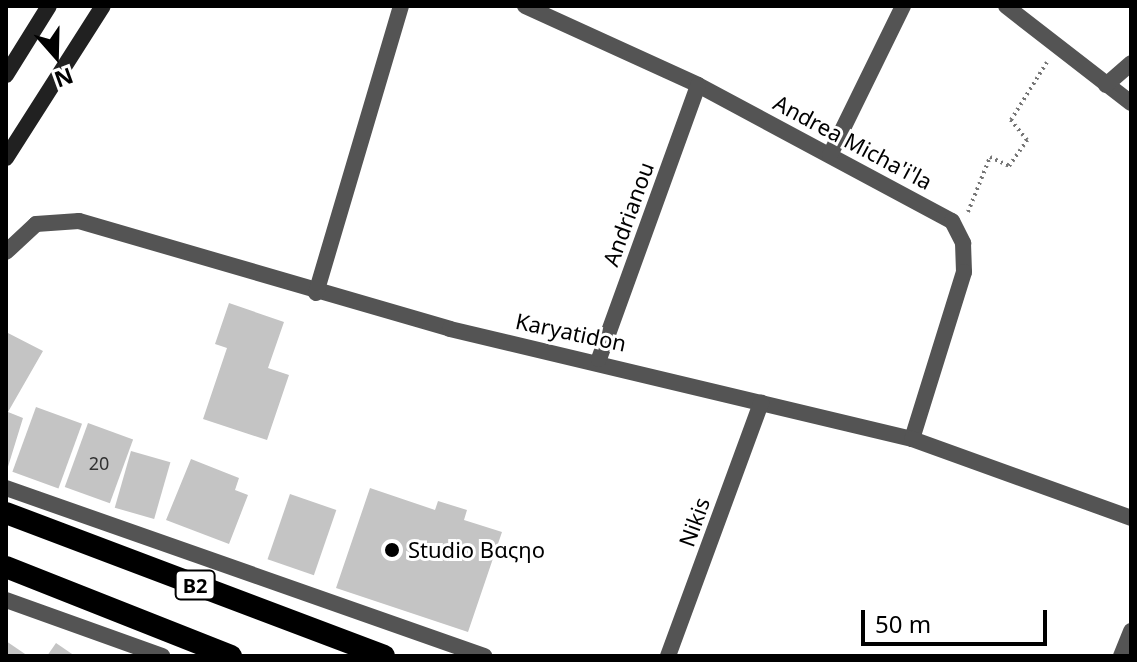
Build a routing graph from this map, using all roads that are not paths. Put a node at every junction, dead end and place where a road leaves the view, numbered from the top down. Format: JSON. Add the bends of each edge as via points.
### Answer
{"nodes":[{"id":1,"x":49,"y":6,"type":"edge"},
{"id":2,"x":103,"y":6,"type":"edge"},
{"id":3,"x":401,"y":6,"type":"edge"},
{"id":4,"x":525,"y":6,"type":"edge"},
{"id":5,"x":903,"y":6,"type":"edge"},
{"id":6,"x":1006,"y":6,"type":"edge"},
{"id":7,"x":1131,"y":63,"type":"edge"},
{"id":8,"x":6,"y":75,"type":"edge"},
{"id":9,"x":698,"y":85,"type":"junction"},
{"id":10,"x":1106,"y":85,"type":"junction"},
{"id":11,"x":1131,"y":103,"type":"edge"},
{"id":12,"x":830,"y":155,"type":"junction"},
{"id":13,"x":6,"y":158,"type":"edge"},
{"id":14,"x":6,"y":252,"type":"edge"},
{"id":15,"x":316,"y":293,"type":"junction"},
{"id":16,"x":599,"y":359,"type":"junction"},
{"id":17,"x":761,"y":403,"type":"junction"},
{"id":18,"x":912,"y":439,"type":"junction"},
{"id":19,"x":6,"y":488,"type":"edge"},
{"id":20,"x":6,"y":513,"type":"edge"},
{"id":21,"x":1131,"y":518,"type":"edge"},
{"id":22,"x":6,"y":567,"type":"edge"},
{"id":23,"x":6,"y":600,"type":"edge"},
{"id":24,"x":1131,"y":631,"type":"edge"},
{"id":25,"x":162,"y":656,"type":"edge"},
{"id":26,"x":231,"y":656,"type":"edge"},
{"id":27,"x":384,"y":656,"type":"edge"},
{"id":28,"x":484,"y":656,"type":"edge"},
{"id":29,"x":668,"y":656,"type":"edge"},
{"id":30,"x":1121,"y":656,"type":"edge"}],
"edges":[{"from":1,"to":8,"type":"main road"},
{"from":2,"to":13,"type":"main road"},
{"from":3,"to":15,"type":"street"},
{"from":4,"to":9,"type":"street","name":"Andrea Micha'i'la"},
{"from":5,"to":12,"type":"street"},
{"from":6,"to":10,"type":"street"},
{"from":7,"to":10,"type":"street"},
{"from":9,"to":12,"type":"street","name":"Andrea Micha'i'la"},
{"from":9,"to":16,"type":"street","name":"Andrianou"},
{"from":10,"to":11,"type":"street"},
{"from":12,"to":18,"type":"street","name":"Andrea Micha'i'la","via":[[939,212],[959,233],[964,272]]},
{"from":14,"to":15,"type":"street","name":"Karyatidon","via":[[36,224],[79,221]]},
{"from":15,"to":16,"type":"street","name":"Karyatidon"},
{"from":16,"to":17,"type":"street","name":"Karyatidon"},
{"from":17,"to":18,"type":"street","name":"Karyatidon"},
{"from":17,"to":29,"type":"street","name":"Nikis"},
{"from":18,"to":21,"type":"street","name":"Karyatidon"},
{"from":19,"to":28,"type":"street"},
{"from":20,"to":27,"type":"highway","number":"B2"},
{"from":22,"to":26,"type":"highway","number":"B2"},
{"from":23,"to":25,"type":"street"},
{"from":24,"to":30,"type":"street"}]}
